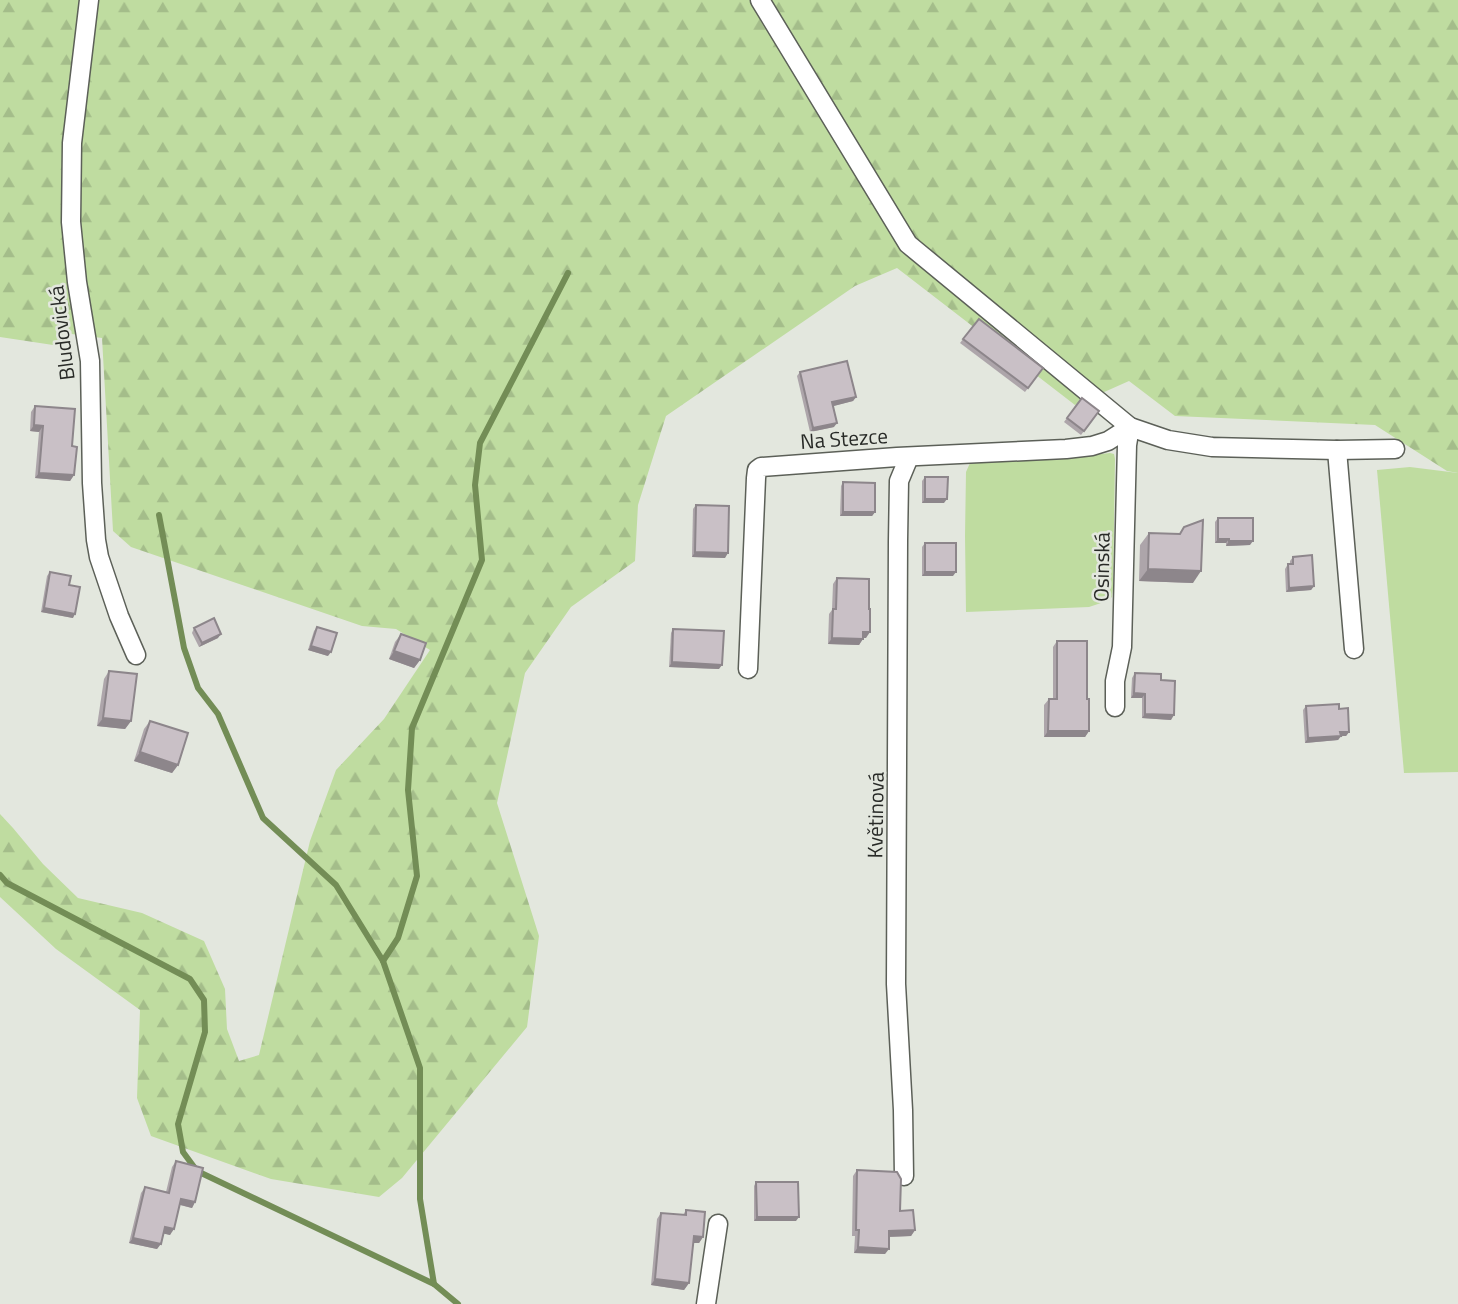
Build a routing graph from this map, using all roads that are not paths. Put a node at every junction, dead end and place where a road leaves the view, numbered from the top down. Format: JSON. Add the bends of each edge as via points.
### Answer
{"nodes":[{"id":1,"x":89,"y":0,"type":"edge"},
{"id":2,"x":760,"y":0,"type":"edge"},
{"id":3,"x":1130,"y":426,"type":"junction"},
{"id":4,"x":1395,"y":449,"type":"dead end"},
{"id":5,"x":1337,"y":450,"type":"junction"},
{"id":6,"x":909,"y":457,"type":"junction"},
{"id":7,"x":1354,"y":649,"type":"dead end"},
{"id":8,"x":136,"y":655,"type":"dead end"},
{"id":9,"x":748,"y":670,"type":"dead end"},
{"id":10,"x":1115,"y":707,"type":"dead end"},
{"id":11,"x":904,"y":1175,"type":"dead end"},
{"id":12,"x":718,"y":1223,"type":"dead end"},
{"id":13,"x":706,"y":1304,"type":"edge"}],
"edges":[{"from":1,"to":8,"type":"street","name":"Bludovická","via":[[72,143],[71,222],[90,361],[96,540]]},
{"from":2,"to":3,"type":"street","via":[[908,244]]},
{"from":3,"to":5,"type":"street","via":[[1168,440],[1212,447]]},
{"from":3,"to":6,"type":"street","name":"Na Stezce","via":[[1108,442],[1091,446]]},
{"from":3,"to":10,"type":"street","name":"Osinská","via":[[1122,648]]},
{"from":4,"to":5,"type":"street"},
{"from":5,"to":7,"type":"street"},
{"from":6,"to":9,"type":"street","name":"Na Stezce","via":[[757,470]]},
{"from":6,"to":11,"type":"street","name":"Květinová","via":[[898,481],[895,984]]},
{"from":12,"to":13,"type":"street"}]}
